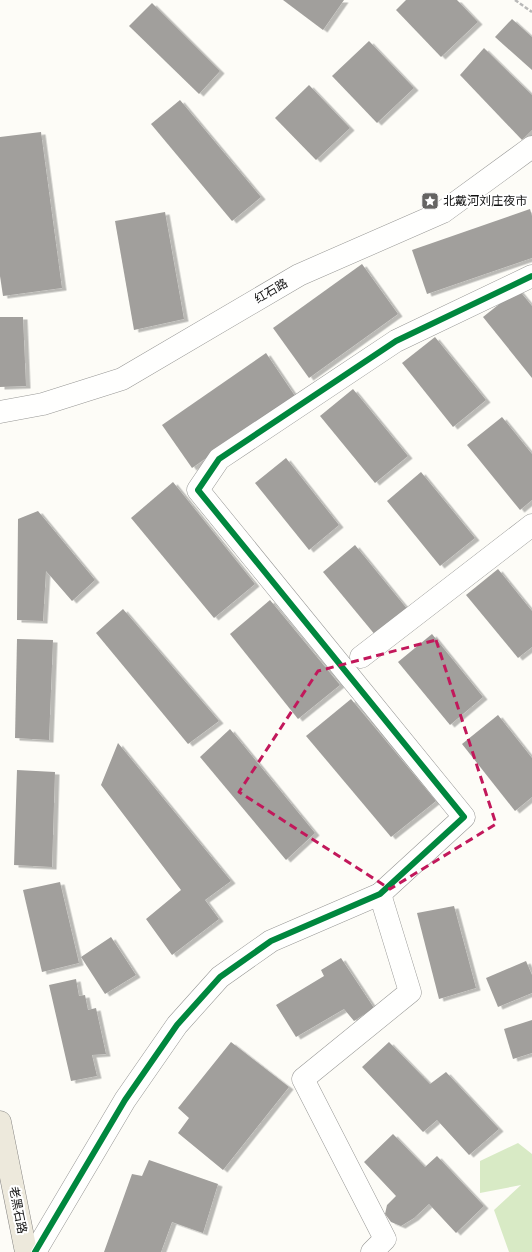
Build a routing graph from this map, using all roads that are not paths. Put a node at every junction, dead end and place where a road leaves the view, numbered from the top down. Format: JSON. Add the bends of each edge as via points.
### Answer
{"nodes":[{"id":1,"x":532,"y":148,"type":"edge"},
{"id":2,"x":532,"y":276,"type":"edge"},
{"id":3,"x":0,"y":412,"type":"edge"},
{"id":4,"x":532,"y":525,"type":"edge"},
{"id":5,"x":361,"y":657,"type":"dead end"},
{"id":6,"x":380,"y":894,"type":"junction"},
{"id":7,"x":0,"y":1122,"type":"edge"},
{"id":8,"x":26,"y":1252,"type":"edge"},
{"id":9,"x":35,"y":1252,"type":"edge"},
{"id":10,"x":372,"y":1252,"type":"edge"}],
"edges":[{"from":1,"to":3,"type":"street","name":"红石路","via":[[443,212],[299,275],[122,379],[43,404]]},
{"from":2,"to":6,"type":"street","via":[[396,341],[219,459],[198,490],[464,818]]},
{"from":4,"to":5,"type":"street"},
{"from":6,"to":9,"type":"street","via":[[271,941],[220,977],[177,1025],[125,1100]]},
{"from":6,"to":10,"type":"street","via":[[410,992],[303,1079],[385,1239]]},
{"from":7,"to":8,"type":"main road","name":"老黑石路"}]}
